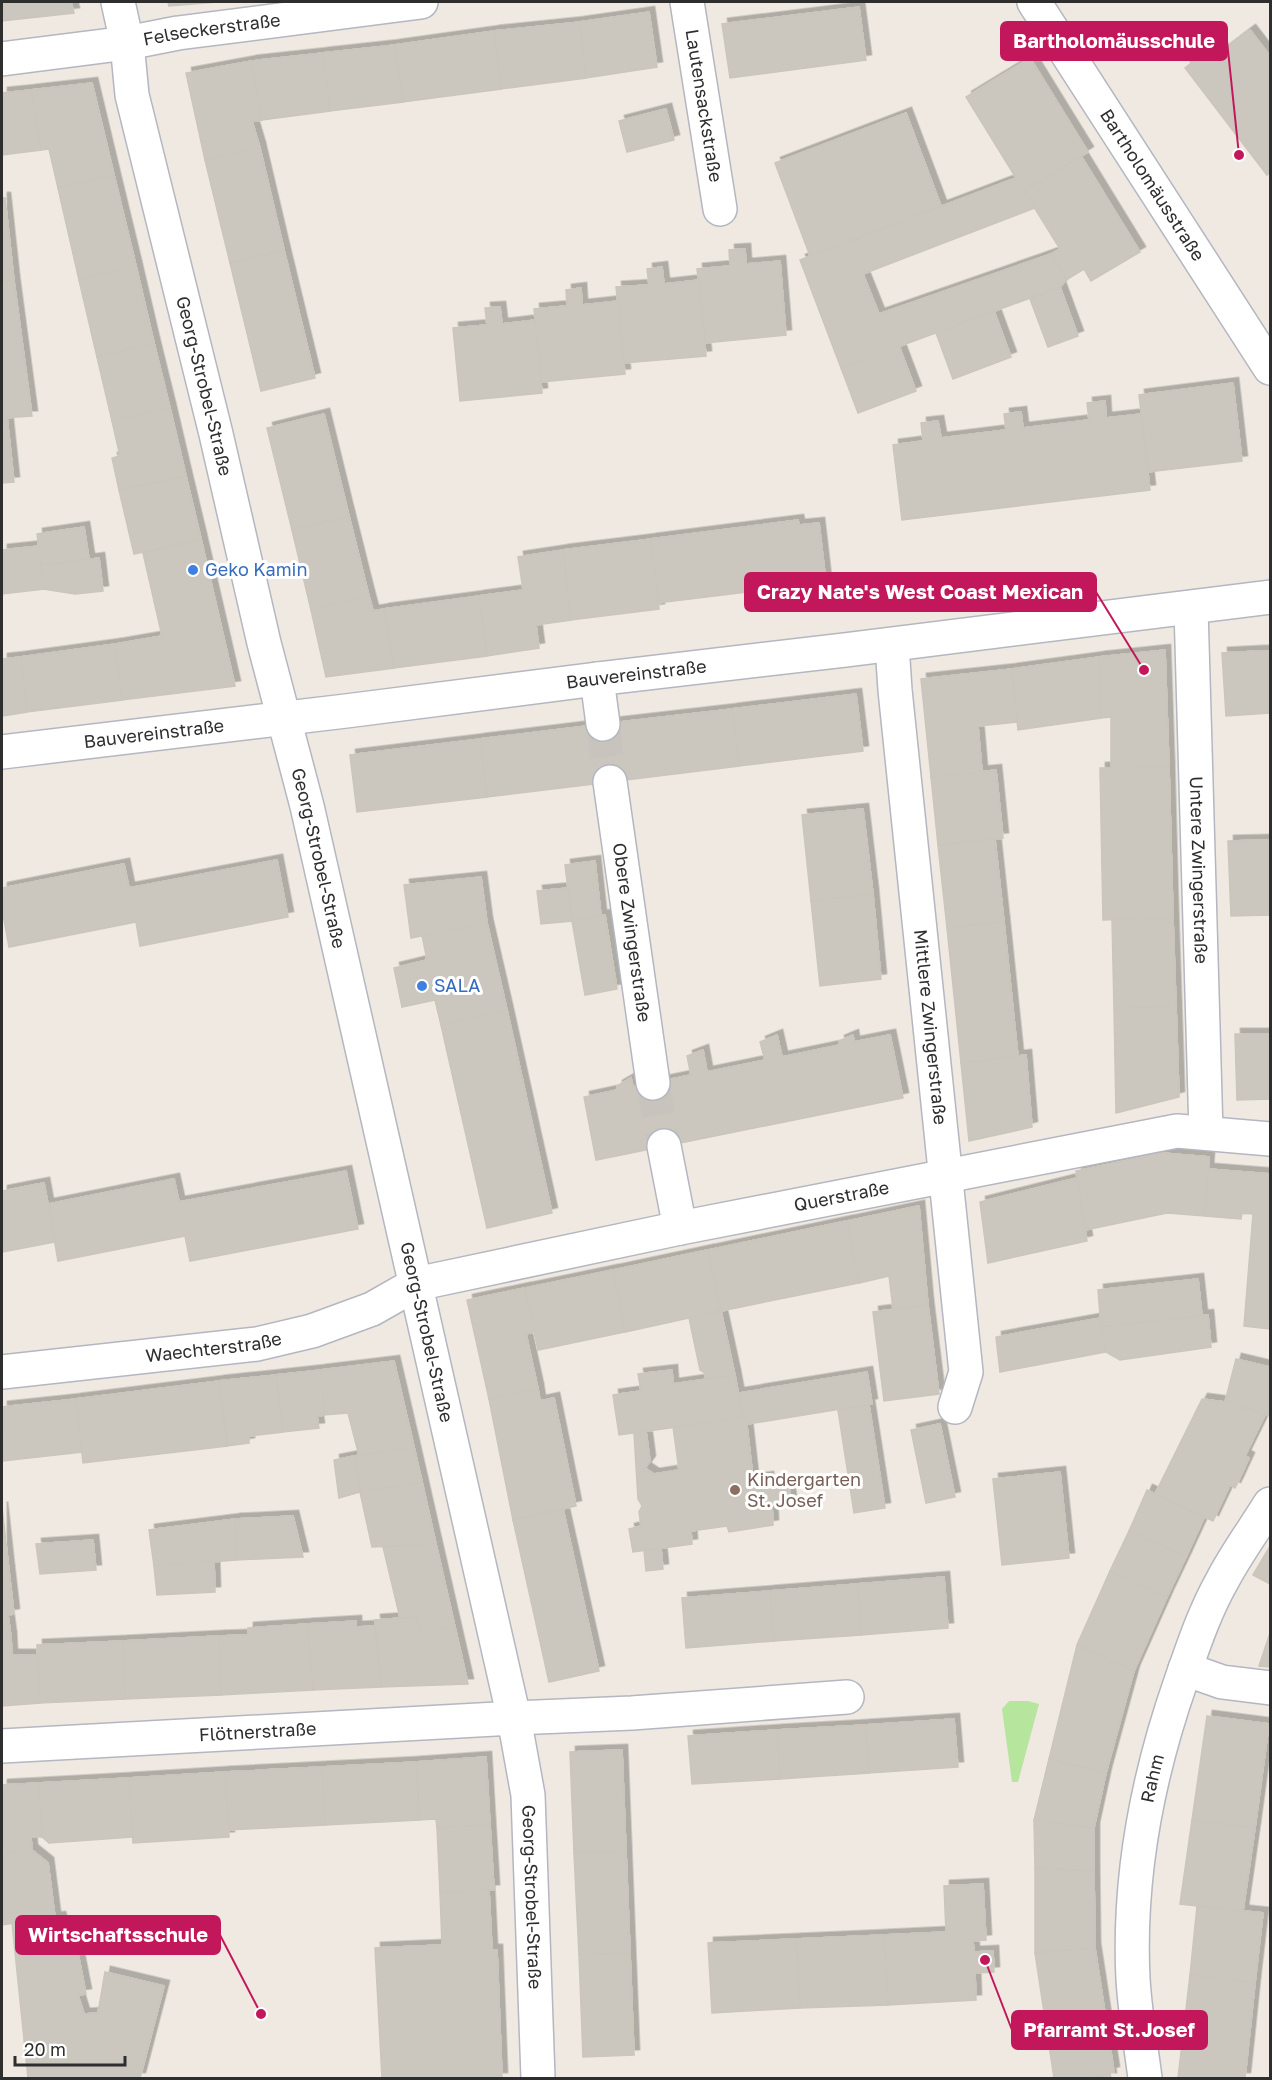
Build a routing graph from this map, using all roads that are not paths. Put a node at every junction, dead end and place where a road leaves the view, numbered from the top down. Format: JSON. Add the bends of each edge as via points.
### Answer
{"nodes":[{"id":1,"x":118,"y":2,"type":"edge"},
{"id":2,"x":421,"y":2,"type":"edge"},
{"id":3,"x":687,"y":2,"type":"edge"},
{"id":4,"x":1034,"y":2,"type":"edge"},
{"id":5,"x":127,"y":43,"type":"junction"},
{"id":6,"x":2,"y":59,"type":"edge"},
{"id":7,"x":720,"y":209,"type":"dead end"},
{"id":8,"x":1270,"y":368,"type":"edge"},
{"id":9,"x":1269,"y":595,"type":"edge"},
{"id":10,"x":1191,"y":608,"type":"junction"},
{"id":11,"x":892,"y":645,"type":"junction"},
{"id":12,"x":597,"y":679,"type":"junction"},
{"id":13,"x":283,"y":717,"type":"junction"},
{"id":14,"x":603,"y":724,"type":"tunnel mouth"},
{"id":15,"x":2,"y":752,"type":"edge"},
{"id":16,"x":610,"y":782,"type":"tunnel mouth"},
{"id":17,"x":653,"y":1083,"type":"tunnel mouth"},
{"id":18,"x":1206,"y":1133,"type":"junction"},
{"id":19,"x":1270,"y":1139,"type":"edge"},
{"id":20,"x":664,"y":1146,"type":"tunnel mouth"},
{"id":21,"x":945,"y":1176,"type":"junction"},
{"id":22,"x":680,"y":1228,"type":"junction"},
{"id":23,"x":416,"y":1284,"type":"junction"},
{"id":24,"x":2,"y":1372,"type":"edge"},
{"id":25,"x":954,"y":1407,"type":"dead end"},
{"id":26,"x":1270,"y":1504,"type":"edge"},
{"id":27,"x":1185,"y":1669,"type":"junction"},
{"id":28,"x":1270,"y":1688,"type":"edge"},
{"id":29,"x":847,"y":1697,"type":"dead end"},
{"id":30,"x":514,"y":1718,"type":"junction"},
{"id":31,"x":2,"y":1746,"type":"edge"},
{"id":32,"x":538,"y":2079,"type":"edge"},
{"id":33,"x":1145,"y":2079,"type":"edge"}],
"edges":[{"from":1,"to":5,"type":"street","name":"Georg-Strobel-Straße"},
{"from":2,"to":5,"type":"street","name":"Felseckerstraße"},
{"from":3,"to":7,"type":"street","name":"Lautensackstraße"},
{"from":4,"to":8,"type":"street","name":"Bartholomäusstraße"},
{"from":5,"to":6,"type":"street","name":"Felseckerstraße"},
{"from":5,"to":13,"type":"street","name":"Georg-Strobel-Straße","via":[[132,95]]},
{"from":9,"to":10,"type":"street","name":"Bauvereinstraße"},
{"from":10,"to":11,"type":"street","name":"Bauvereinstraße"},
{"from":10,"to":18,"type":"street","name":"Untere Zwingerstraße"},
{"from":11,"to":12,"type":"street","name":"Bauvereinstraße"},
{"from":11,"to":21,"type":"street","name":"Mittlere Zwingerstraße"},
{"from":12,"to":13,"type":"street","name":"Bauvereinstraße"},
{"from":12,"to":14,"type":"street"},
{"from":13,"to":15,"type":"street","name":"Bauvereinstraße"},
{"from":13,"to":23,"type":"street","name":"Georg-Strobel-Straße","via":[[307,806]]},
{"from":16,"to":17,"type":"street","name":"Obere Zwingerstraße"},
{"from":18,"to":19,"type":"street","name":"Querstraße"},
{"from":18,"to":21,"type":"street","name":"Querstraße","via":[[1177,1131]]},
{"from":20,"to":22,"type":"street"},
{"from":21,"to":22,"type":"street","name":"Querstraße"},
{"from":21,"to":25,"type":"street","name":"Mittlere Zwingerstraße","via":[[966,1372]]},
{"from":22,"to":23,"type":"street","name":"Querstraße"},
{"from":23,"to":24,"type":"street","name":"Waechterstraße","via":[[372,1309],[312,1331],[257,1344]]},
{"from":23,"to":30,"type":"street","name":"Georg-Strobel-Straße"},
{"from":26,"to":27,"type":"street","name":"Rahm","via":[[1222,1580]]},
{"from":27,"to":28,"type":"street","via":[[1222,1682]]},
{"from":27,"to":33,"type":"street","name":"Rahm","via":[[1153,1770],[1136,1875],[1133,1980]]},
{"from":29,"to":30,"type":"street"},
{"from":30,"to":31,"type":"street","name":"Flötnerstraße"},
{"from":30,"to":32,"type":"street","name":"Georg-Strobel-Straße","via":[[528,1795]]}]}
